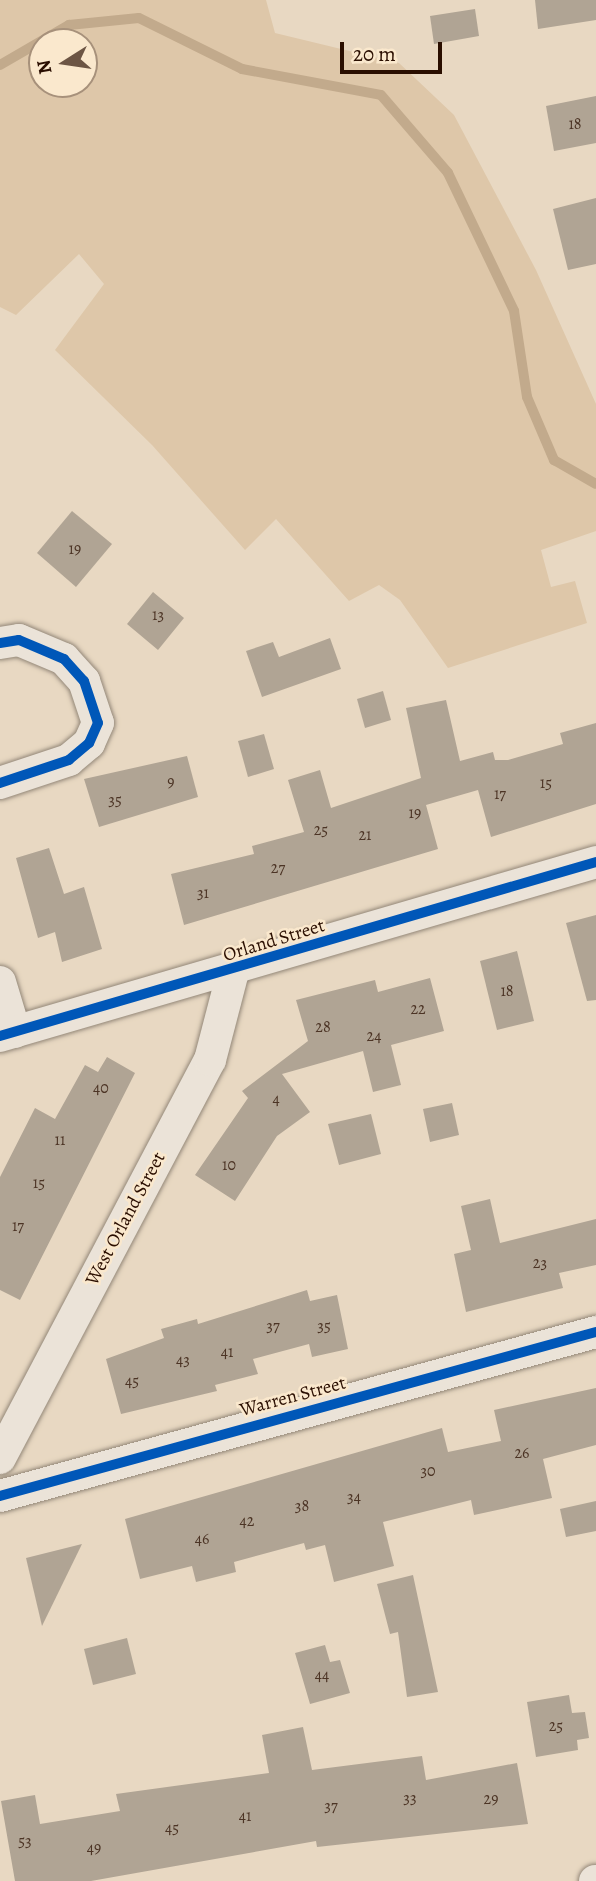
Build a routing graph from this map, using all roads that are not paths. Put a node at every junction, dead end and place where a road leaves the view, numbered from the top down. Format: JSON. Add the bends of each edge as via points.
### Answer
{"nodes":[{"id":1,"x":0,"y":643,"type":"edge"},
{"id":2,"x":0,"y":783,"type":"edge"},
{"id":3,"x":596,"y":862,"type":"edge"},
{"id":4,"x":233,"y":972,"type":"junction"},
{"id":5,"x":0,"y":982,"type":"edge"},
{"id":6,"x":7,"y":1034,"type":"edge"},
{"id":7,"x":596,"y":1332,"type":"edge"},
{"id":8,"x":0,"y":1458,"type":"edge"},
{"id":9,"x":0,"y":1496,"type":"edge"}],
"edges":[{"from":1,"to":2,"type":"street","via":[[19,640],[64,659],[84,681],[98,723],[89,743],[69,760]]},
{"from":3,"to":4,"type":"street","name":"Orland Street"},
{"from":4,"to":6,"type":"street","name":"Orland Street"},
{"from":4,"to":8,"type":"street","name":"West Orland Street","via":[[210,1060]]},
{"from":5,"to":6,"type":"street"},
{"from":7,"to":9,"type":"street","name":"Warren Street"}]}
